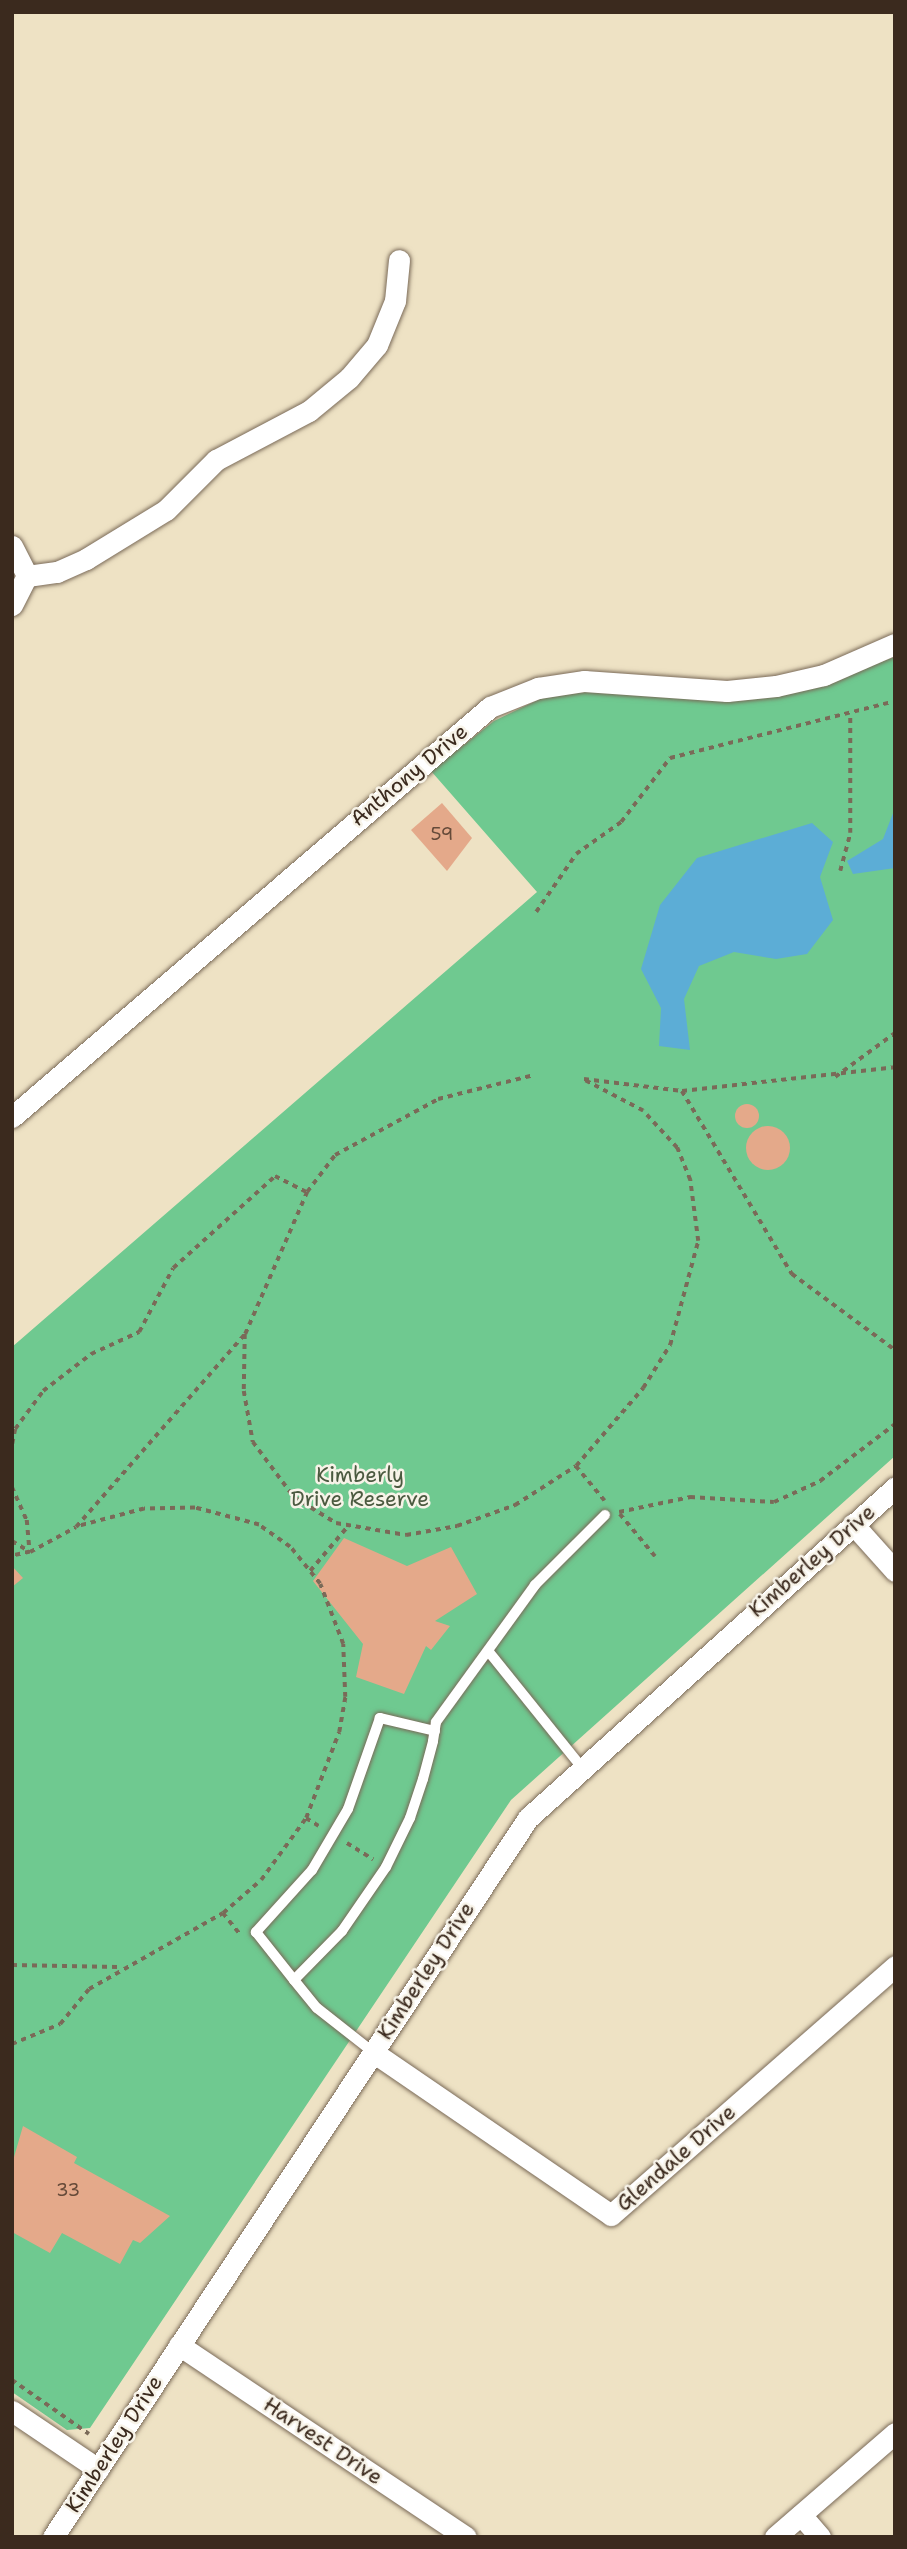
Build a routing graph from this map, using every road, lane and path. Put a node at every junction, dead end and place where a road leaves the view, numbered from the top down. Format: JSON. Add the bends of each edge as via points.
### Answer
{"nodes":[{"id":1,"x":399,"y":260,"type":"dead end"},
{"id":2,"x":12,"y":546,"type":"edge"},
{"id":3,"x":27,"y":576,"type":"junction"},
{"id":4,"x":12,"y":605,"type":"edge"},
{"id":5,"x":895,"y":644,"type":"edge"},
{"id":6,"x":895,"y":701,"type":"edge"},
{"id":7,"x":850,"y":715,"type":"junction"},
{"id":8,"x":840,"y":871,"type":"dead end"},
{"id":9,"x":536,"y":912,"type":"dead end"},
{"id":10,"x":895,"y":1033,"type":"edge"},
{"id":11,"x":895,"y":1067,"type":"edge"},
{"id":12,"x":534,"y":1075,"type":"dead end"},
{"id":13,"x":834,"y":1079,"type":"junction"},
{"id":14,"x":682,"y":1091,"type":"junction"},
{"id":15,"x":12,"y":1117,"type":"edge"},
{"id":16,"x":307,"y":1192,"type":"junction"},
{"id":17,"x":244,"y":1334,"type":"junction"},
{"id":18,"x":895,"y":1350,"type":"edge"},
{"id":19,"x":895,"y":1424,"type":"edge"},
{"id":20,"x":12,"y":1444,"type":"edge"},
{"id":21,"x":576,"y":1466,"type":"junction"},
{"id":22,"x":12,"y":1487,"type":"edge"},
{"id":23,"x":895,"y":1488,"type":"edge"},
{"id":24,"x":619,"y":1512,"type":"junction"},
{"id":25,"x":605,"y":1515,"type":"dead end"},
{"id":26,"x":853,"y":1524,"type":"junction"},
{"id":27,"x":348,"y":1526,"type":"junction"},
{"id":28,"x":76,"y":1527,"type":"junction"},
{"id":29,"x":12,"y":1541,"type":"edge"},
{"id":30,"x":30,"y":1552,"type":"junction"},
{"id":31,"x":12,"y":1556,"type":"edge"},
{"id":32,"x":655,"y":1556,"type":"dead end"},
{"id":33,"x":310,"y":1571,"type":"junction"},
{"id":34,"x":895,"y":1571,"type":"edge"},
{"id":35,"x":489,"y":1652,"type":"junction"},
{"id":36,"x":435,"y":1731,"type":"junction"},
{"id":37,"x":580,"y":1765,"type":"junction"},
{"id":38,"x":12,"y":1965,"type":"edge"},
{"id":39,"x":895,"y":1966,"type":"edge"},
{"id":40,"x":120,"y":1967,"type":"junction"},
{"id":41,"x":293,"y":1980,"type":"junction"},
{"id":42,"x":12,"y":2044,"type":"edge"},
{"id":43,"x":373,"y":2052,"type":"junction"},
{"id":44,"x":179,"y":2346,"type":"junction"},
{"id":45,"x":12,"y":2380,"type":"edge"},
{"id":46,"x":12,"y":2411,"type":"edge"},
{"id":47,"x":895,"y":2433,"type":"edge"},
{"id":48,"x":89,"y":2434,"type":"dead end"},
{"id":49,"x":98,"y":2469,"type":"junction"},
{"id":50,"x":801,"y":2515,"type":"junction"},
{"id":51,"x":53,"y":2537,"type":"edge"},
{"id":52,"x":466,"y":2537,"type":"edge"},
{"id":53,"x":775,"y":2537,"type":"edge"},
{"id":54,"x":820,"y":2537,"type":"edge"}],
"edges":[{"from":1,"to":3,"type":"street","via":[[395,301],[377,345],[349,378],[309,411],[216,460],[143,524],[57,572]]},
{"from":2,"to":3,"type":"street"},
{"from":3,"to":4,"type":"street"},
{"from":5,"to":15,"type":"street","name":"Anthony Drive","via":[[824,675],[776,686],[727,691],[584,681],[538,688],[490,707]]},
{"from":6,"to":7,"type":"path"},
{"from":7,"to":8,"type":"path","via":[[850,833]]},
{"from":7,"to":9,"type":"path","via":[[670,758],[621,822],[576,854]]},
{"from":10,"to":13,"type":"path"},
{"from":11,"to":13,"type":"path"},
{"from":12,"to":16,"type":"path","via":[[471,1087],[385,1125],[335,1155]]},
{"from":13,"to":14,"type":"path"},
{"from":14,"to":18,"type":"path","via":[[792,1274]]},
{"from":14,"to":21,"type":"path","via":[[582,1079],[643,1111],[677,1148],[690,1180],[698,1241],[670,1345],[643,1388]]},
{"from":16,"to":17,"type":"path"},
{"from":16,"to":20,"type":"path","via":[[275,1176],[173,1268],[139,1332],[91,1354],[43,1391],[15,1429]]},
{"from":17,"to":27,"type":"path","via":[[244,1391],[253,1442],[294,1497]]},
{"from":17,"to":28,"type":"path"},
{"from":19,"to":24,"type":"path","via":[[820,1481],[774,1502],[690,1497]]},
{"from":21,"to":24,"type":"path"},
{"from":21,"to":27,"type":"path","via":[[515,1505],[457,1527],[406,1535]]},
{"from":22,"to":30,"type":"path","via":[[27,1520]]},
{"from":23,"to":26,"type":"street","name":"Kimberley Drive"},
{"from":24,"to":32,"type":"path"},
{"from":25,"to":35,"type":"lane","via":[[535,1585]]},
{"from":26,"to":34,"type":"street"},
{"from":26,"to":37,"type":"street","name":"Kimberley Drive"},
{"from":27,"to":33,"type":"path"},
{"from":28,"to":30,"type":"path"},
{"from":28,"to":33,"type":"path","via":[[144,1509],[195,1508],[259,1525]]},
{"from":29,"to":30,"type":"path"},
{"from":30,"to":31,"type":"path"},
{"from":33,"to":40,"type":"path","via":[[343,1644],[345,1697],[339,1732],[306,1818],[261,1880],[223,1913]]},
{"from":35,"to":36,"type":"lane"},
{"from":35,"to":37,"type":"lane"},
{"from":36,"to":41,"type":"lane","via":[[410,1818],[386,1867],[342,1931]]},
{"from":36,"to":41,"type":"lane","via":[[380,1718],[348,1809],[312,1870],[256,1932]]},
{"from":37,"to":43,"type":"street","name":"Kimberley Drive","via":[[500,1854]]},
{"from":38,"to":40,"type":"path"},
{"from":39,"to":43,"type":"street","name":"Glendale Drive","via":[[611,2215]]},
{"from":40,"to":42,"type":"path","via":[[89,1989],[60,2024]]},
{"from":41,"to":43,"type":"lane","via":[[317,2008]]},
{"from":43,"to":44,"type":"street","name":"Kimberley Drive"},
{"from":44,"to":49,"type":"street","name":"Kimberley Drive"},
{"from":44,"to":52,"type":"street","name":"Harvest Drive"},
{"from":45,"to":48,"type":"path"},
{"from":46,"to":49,"type":"street"},
{"from":47,"to":50,"type":"street"},
{"from":49,"to":51,"type":"street","name":"Kimberley Drive"},
{"from":50,"to":53,"type":"street"},
{"from":50,"to":54,"type":"street"}]}
